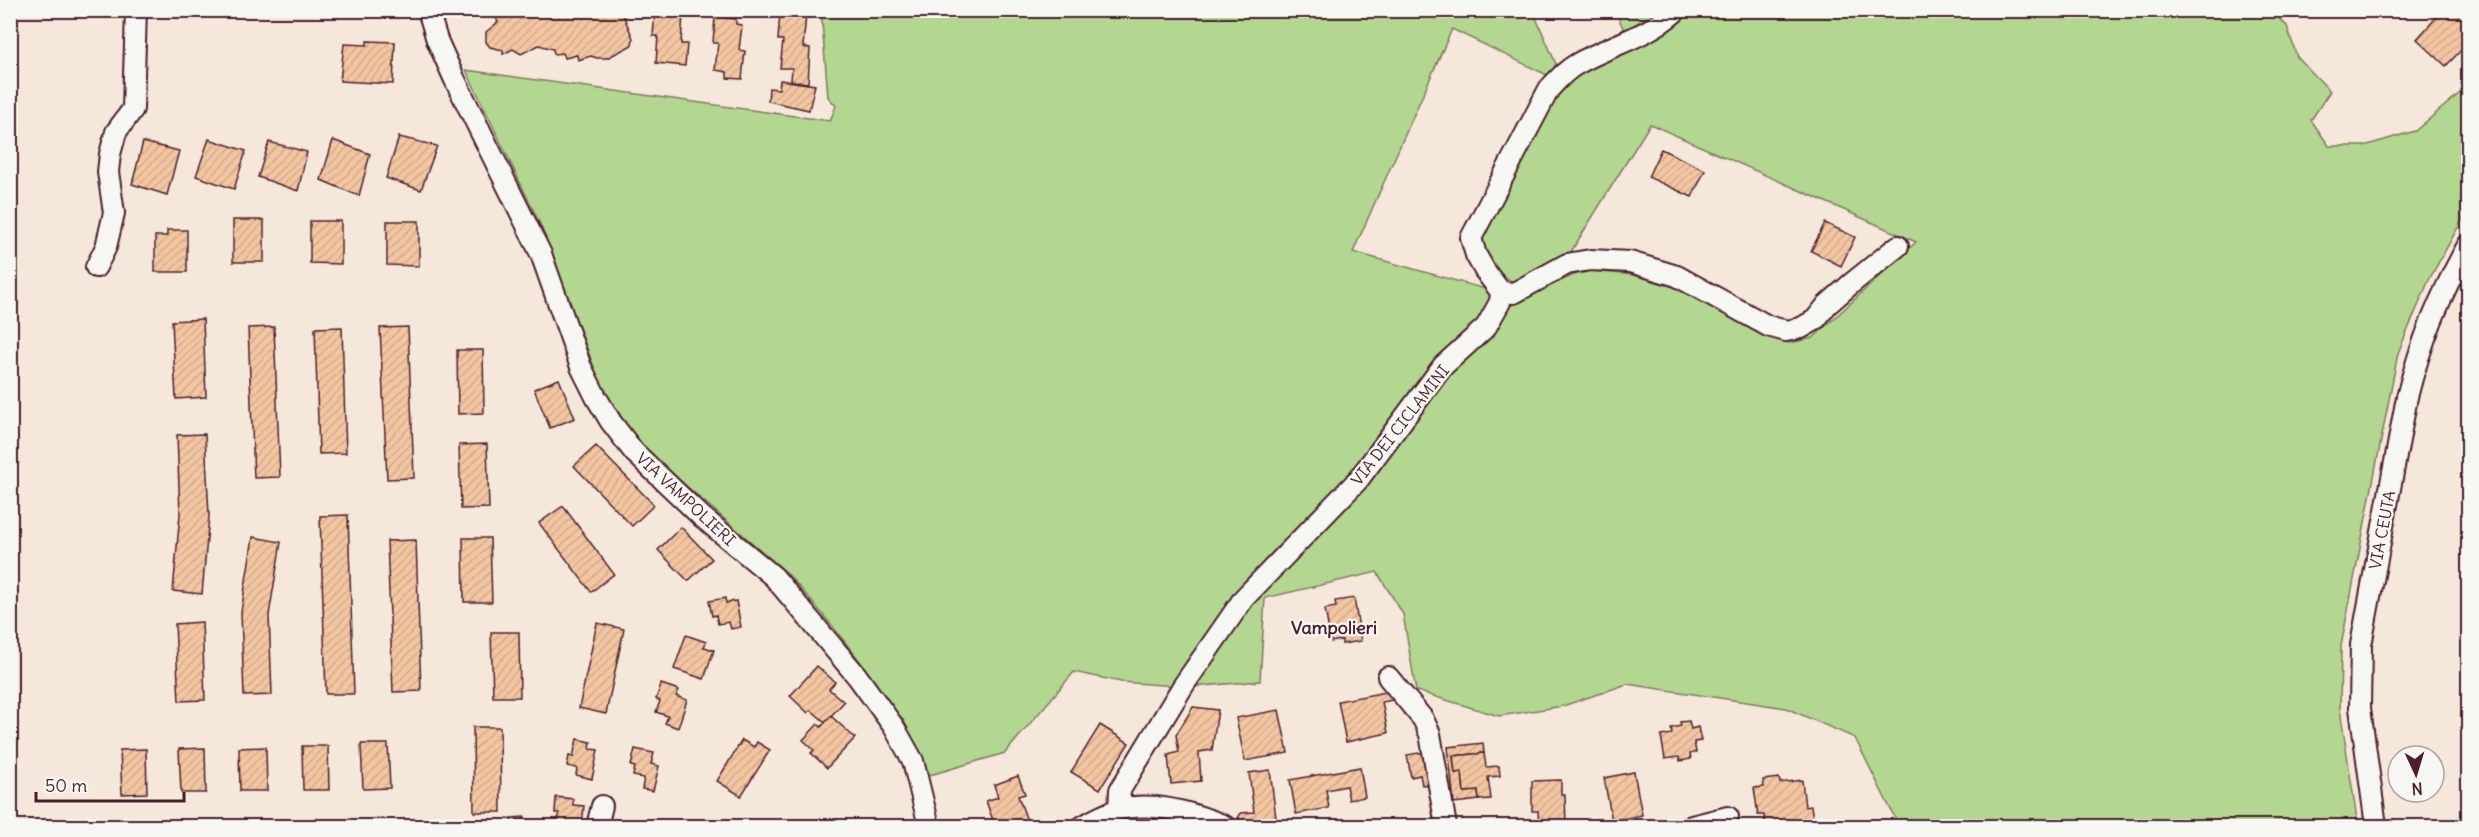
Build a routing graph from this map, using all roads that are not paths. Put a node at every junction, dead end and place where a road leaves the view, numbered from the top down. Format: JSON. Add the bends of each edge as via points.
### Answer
{"nodes":[{"id":1,"x":136,"y":10,"type":"edge"},
{"id":2,"x":428,"y":10,"type":"edge"},
{"id":3,"x":1677,"y":10,"type":"edge"},
{"id":4,"x":2469,"y":245,"type":"edge"},
{"id":5,"x":1898,"y":246,"type":"dead end"},
{"id":6,"x":96,"y":267,"type":"dead end"},
{"id":7,"x":1501,"y":292,"type":"junction"},
{"id":8,"x":1388,"y":677,"type":"dead end"},
{"id":9,"x":602,"y":806,"type":"dead end"},
{"id":10,"x":1119,"y":809,"type":"junction"},
{"id":11,"x":1728,"y":818,"type":"dead end"},
{"id":12,"x":597,"y":826,"type":"edge"},
{"id":13,"x":929,"y":826,"type":"edge"},
{"id":14,"x":1083,"y":826,"type":"edge"},
{"id":15,"x":1225,"y":826,"type":"edge"},
{"id":16,"x":1446,"y":826,"type":"edge"},
{"id":17,"x":1692,"y":826,"type":"edge"},
{"id":18,"x":2376,"y":826,"type":"edge"}],
"edges":[{"from":1,"to":6,"type":"street","via":[[133,109],[116,132],[110,154],[108,172],[114,213],[106,247]]},
{"from":2,"to":13,"type":"street","name":"VIA VAMPOLIERI","via":[[455,80],[542,254],[581,367],[606,414],[634,452],[664,482],[774,577],[857,676],[913,761]]},
{"from":3,"to":7,"type":"street","via":[[1663,23],[1577,64],[1549,89],[1470,238],[1485,271]]},
{"from":4,"to":18,"type":"street","name":"VIA CEUTA","via":[[2446,286],[2417,358],[2361,645],[2360,708]]},
{"from":5,"to":7,"type":"street","via":[[1827,305],[1815,321],[1786,331],[1768,326],[1677,276],[1630,262],[1590,260],[1567,264],[1514,293]]},
{"from":7,"to":10,"type":"street","name":"VIA DEI CICLAMINI","via":[[1500,302],[1486,327],[1443,366],[1358,480],[1244,598],[1183,686],[1120,790]]},
{"from":8,"to":16,"type":"street","via":[[1430,734]]},
{"from":9,"to":12,"type":"street"},
{"from":10,"to":14,"type":"street"},
{"from":10,"to":15,"type":"street","via":[[1144,806],[1177,810]]},
{"from":11,"to":17,"type":"street"}]}
